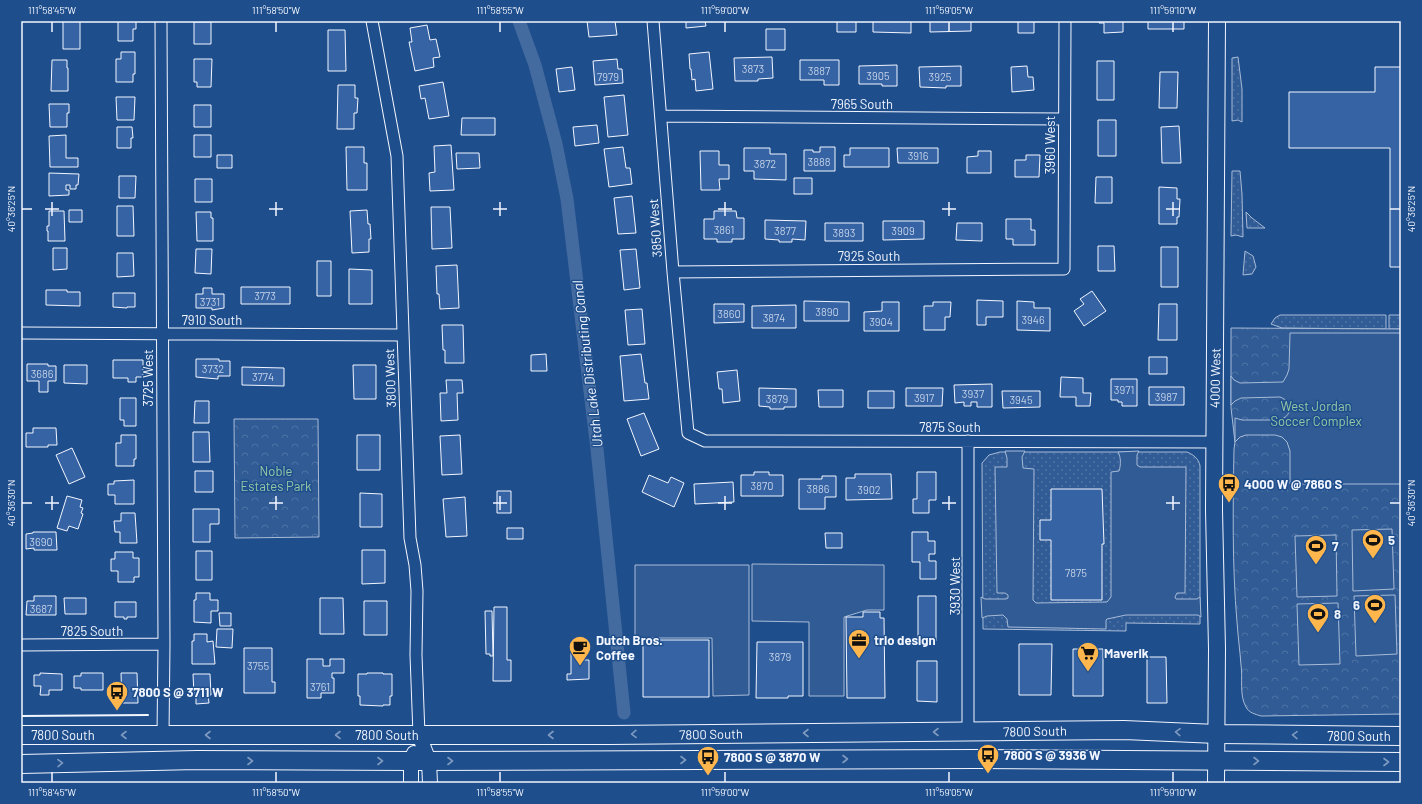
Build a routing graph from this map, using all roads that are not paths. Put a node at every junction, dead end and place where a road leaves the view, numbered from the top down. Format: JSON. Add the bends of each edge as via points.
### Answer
{"nodes":[{"id":1,"x":161,"y":21,"type":"edge"},
{"id":2,"x":372,"y":21,"type":"edge"},
{"id":3,"x":653,"y":21,"type":"edge"},
{"id":4,"x":1065,"y":21,"type":"edge"},
{"id":5,"x":1217,"y":21,"type":"edge"},
{"id":6,"x":661,"y":116,"type":"junction"},
{"id":7,"x":1064,"y":119,"type":"junction"},
{"id":8,"x":1064,"y":269,"type":"joint"},
{"id":9,"x":673,"y":272,"type":"junction"},
{"id":10,"x":21,"y":333,"type":"edge"},
{"id":11,"x":162,"y":334,"type":"junction"},
{"id":12,"x":402,"y":335,"type":"junction"},
{"id":13,"x":688,"y":433,"type":"joint"},
{"id":14,"x":968,"y":441,"type":"junction"},
{"id":15,"x":1214,"y":442,"type":"junction"},
{"id":16,"x":164,"y":644,"type":"junction"},
{"id":17,"x":21,"y":645,"type":"edge"},
{"id":18,"x":968,"y":732,"type":"junction"},
{"id":19,"x":729,"y":734,"type":"junction"},
{"id":20,"x":1217,"y":734,"type":"junction"},
{"id":21,"x":21,"y":735,"type":"edge"},
{"id":22,"x":163,"y":735,"type":"junction"},
{"id":23,"x":419,"y":735,"type":"junction"},
{"id":24,"x":1401,"y":736,"type":"edge"},
{"id":25,"x":630,"y":760,"type":"junction"},
{"id":26,"x":411,"y":761,"type":"junction"},
{"id":27,"x":429,"y":761,"type":"junction"},
{"id":28,"x":1217,"y":761,"type":"junction"},
{"id":29,"x":1401,"y":762,"type":"edge"},
{"id":30,"x":21,"y":764,"type":"edge"},
{"id":31,"x":411,"y":783,"type":"edge"},
{"id":32,"x":430,"y":783,"type":"edge"},
{"id":33,"x":1216,"y":783,"type":"edge"}],
"edges":[{"from":1,"to":11,"type":"street","name":"3725 West"},
{"from":2,"to":12,"type":"street","name":"3800 West","via":[[397,156]]},
{"from":3,"to":6,"type":"street","name":"3850 West"},
{"from":4,"to":7,"type":"street","name":"3960 West"},
{"from":5,"to":15,"type":"main road","name":"4000 West"},
{"from":6,"to":7,"type":"street","name":"7965 South"},
{"from":6,"to":9,"type":"street","name":"3850 West"},
{"from":7,"to":8,"type":"street","name":"3960 West"},
{"from":8,"to":9,"type":"street","name":"7925 South"},
{"from":9,"to":13,"type":"street","name":"3850 West"},
{"from":10,"to":11,"type":"street","name":"7910 South"},
{"from":11,"to":12,"type":"street","name":"7910 South"},
{"from":11,"to":16,"type":"street","name":"3725 West"},
{"from":12,"to":23,"type":"street","name":"3800 West","via":[[410,538],[417,591]]},
{"from":13,"to":14,"type":"street","name":"7875 South","via":[[705,441]]},
{"from":14,"to":15,"type":"street","name":"7875 South"},
{"from":14,"to":18,"type":"street","name":"3930 West"},
{"from":15,"to":20,"type":"main road","name":"4000 West"},
{"from":16,"to":17,"type":"street","name":"7825 South"},
{"from":16,"to":22,"type":"street","name":"3725 West"},
{"from":18,"to":19,"type":"main road","name":"7800 South","one_way":true},
{"from":20,"to":18,"type":"main road","name":"7800 South","one_way":true,"via":[[1124,730]]},
{"from":19,"to":23,"type":"main road","name":"7800 South","one_way":true},
{"from":19,"to":25,"type":"main road","via":[[726,741],[716,744],[658,744],[638,751]]},
{"from":24,"to":20,"type":"main road","name":"7800 South","one_way":true},
{"from":20,"to":28,"type":"main road","name":"4000 West"},
{"from":22,"to":21,"type":"main road","name":"7800 South","one_way":true},
{"from":23,"to":22,"type":"main road","name":"7800 South","one_way":true},
{"from":23,"to":26,"type":"street"},
{"from":23,"to":27,"type":"street"},
{"from":27,"to":25,"type":"main road","name":"7800 South","one_way":true},
{"from":25,"to":28,"type":"main road","name":"7800 South","one_way":true},
{"from":26,"to":27,"type":"main road","name":"7800 South"},
{"from":30,"to":26,"type":"main road","name":"7800 South","one_way":true,"via":[[198,760]]},
{"from":26,"to":31,"type":"street"},
{"from":27,"to":32,"type":"street"},
{"from":28,"to":29,"type":"main road","name":"7800 South","one_way":true},
{"from":28,"to":33,"type":"main road","name":"4000 West"}]}
